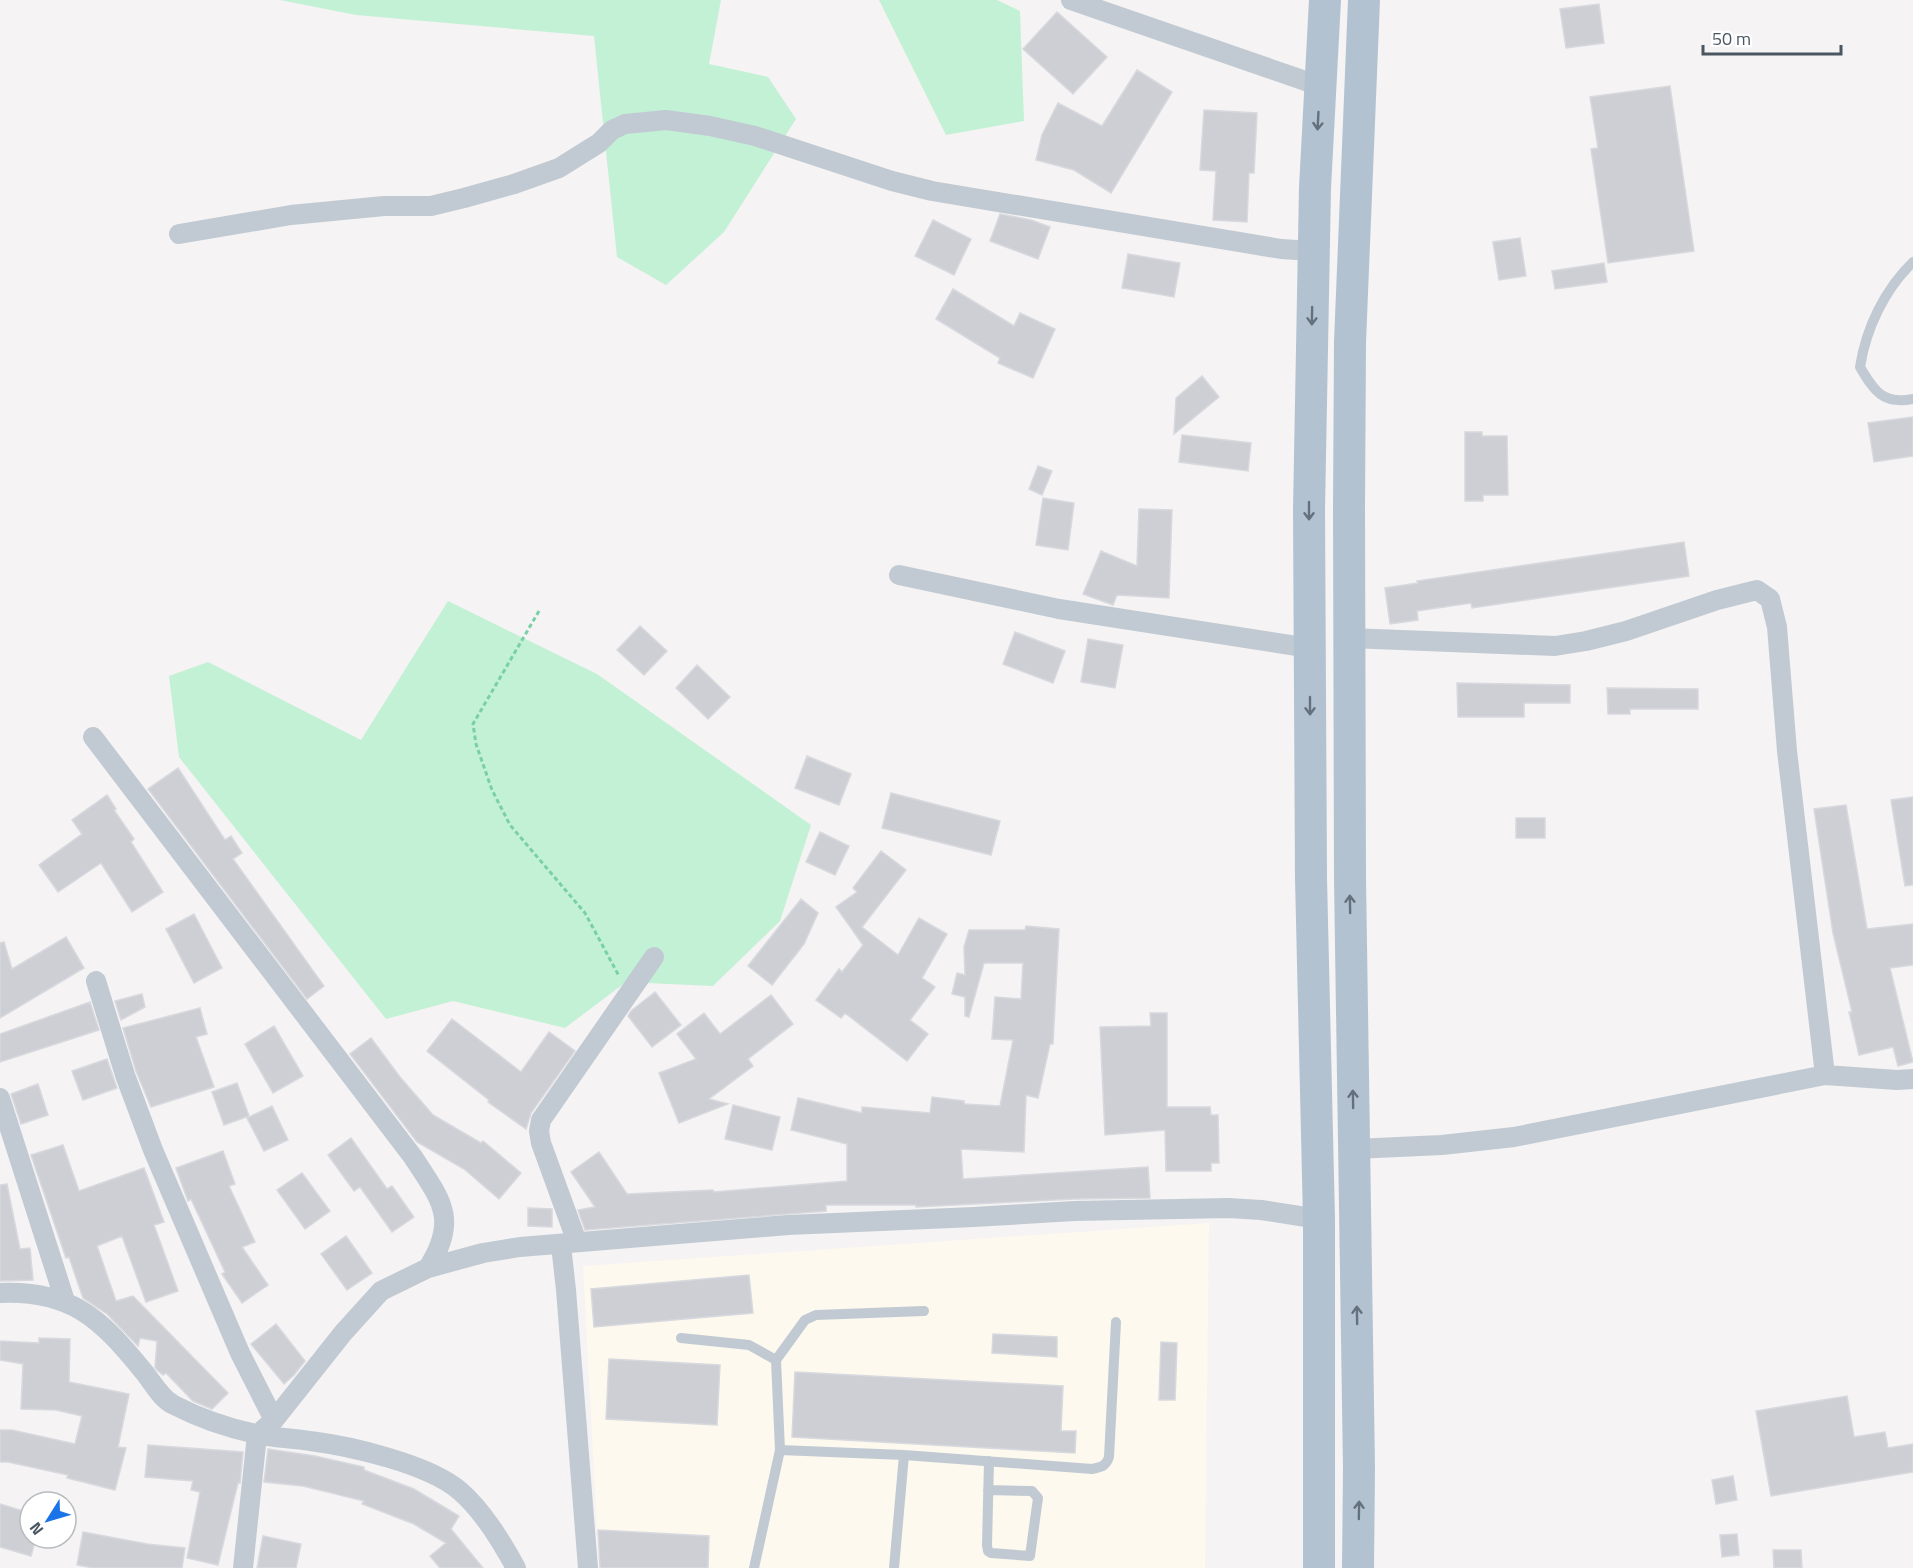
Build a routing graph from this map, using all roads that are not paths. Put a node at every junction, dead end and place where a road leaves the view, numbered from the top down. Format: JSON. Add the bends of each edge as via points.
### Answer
{"nodes":[{"id":1,"x":1071,"y":0,"type":"edge"},
{"id":2,"x":1324,"y":0,"type":"edge"},
{"id":3,"x":1364,"y":0,"type":"edge"},
{"id":4,"x":1320,"y":86,"type":"junction"},
{"id":5,"x":179,"y":234,"type":"dead end"},
{"id":6,"x":1313,"y":251,"type":"junction"},
{"id":7,"x":1913,"y":262,"type":"edge"},
{"id":8,"x":1913,"y":399,"type":"edge"},
{"id":9,"x":898,"y":575,"type":"dead end"},
{"id":10,"x":1349,"y":638,"type":"junction"},
{"id":11,"x":1310,"y":648,"type":"junction"},
{"id":12,"x":93,"y":737,"type":"dead end"},
{"id":13,"x":654,"y":957,"type":"dead end"},
{"id":14,"x":96,"y":981,"type":"dead end"},
{"id":15,"x":1825,"y":1075,"type":"junction"},
{"id":16,"x":1913,"y":1079,"type":"edge"},
{"id":17,"x":0,"y":1098,"type":"edge"},
{"id":18,"x":1354,"y":1149,"type":"junction"},
{"id":19,"x":1319,"y":1219,"type":"junction"},
{"id":20,"x":569,"y":1243,"type":"junction"},
{"id":21,"x":429,"y":1268,"type":"junction"},
{"id":22,"x":0,"y":1293,"type":"edge"},
{"id":23,"x":65,"y":1301,"type":"junction"},
{"id":24,"x":924,"y":1311,"type":"dead end"},
{"id":25,"x":1116,"y":1322,"type":"dead end"},
{"id":26,"x":681,"y":1338,"type":"dead end"},
{"id":27,"x":776,"y":1360,"type":"junction"},
{"id":28,"x":274,"y":1420,"type":"junction"},
{"id":29,"x":257,"y":1435,"type":"junction"},
{"id":30,"x":780,"y":1450,"type":"junction"},
{"id":31,"x":904,"y":1455,"type":"junction"},
{"id":32,"x":988,"y":1461,"type":"junction"},
{"id":33,"x":988,"y":1490,"type":"junction"},
{"id":34,"x":243,"y":1568,"type":"edge"},
{"id":35,"x":516,"y":1568,"type":"edge"},
{"id":36,"x":588,"y":1568,"type":"edge"},
{"id":37,"x":754,"y":1568,"type":"edge"},
{"id":38,"x":894,"y":1568,"type":"edge"},
{"id":39,"x":1319,"y":1568,"type":"edge"},
{"id":40,"x":1358,"y":1568,"type":"edge"}],
"edges":[{"from":1,"to":4,"type":"street"},
{"from":2,"to":4,"type":"main road"},
{"from":3,"to":10,"type":"main road","via":[[1350,342]]},
{"from":4,"to":6,"type":"main road","one_way":true},
{"from":5,"to":6,"type":"street","via":[[291,215],[384,206],[431,206],[559,168],[625,124],[666,120],[755,136],[932,191],[1281,249]]},
{"from":6,"to":11,"type":"main road","one_way":true},
{"from":7,"to":8,"type":"lane","via":[[1898,276],[1880,306],[1860,367],[1882,396],[1890,400]]},
{"from":9,"to":11,"type":"street","via":[[1059,609]]},
{"from":10,"to":15,"type":"street","via":[[1555,646],[1626,631],[1757,590],[1766,595],[1777,627],[1787,751]]},
{"from":18,"to":10,"type":"main road","one_way":true},
{"from":11,"to":19,"type":"main road","one_way":true},
{"from":12,"to":21,"type":"street","via":[[430,1183],[446,1220],[440,1249]]},
{"from":13,"to":20,"type":"street","via":[[541,1120],[541,1143]]},
{"from":14,"to":28,"type":"street","via":[[153,1150],[240,1353]]},
{"from":15,"to":16,"type":"street"},
{"from":15,"to":18,"type":"street","via":[[1514,1137]]},
{"from":17,"to":23,"type":"street"},
{"from":40,"to":18,"type":"main road","one_way":true},
{"from":19,"to":20,"type":"street","via":[[1229,1208],[1074,1211],[788,1225]]},
{"from":19,"to":39,"type":"main road"},
{"from":20,"to":21,"type":"street","via":[[483,1253]]},
{"from":20,"to":36,"type":"street","via":[[566,1290]]},
{"from":21,"to":28,"type":"street","via":[[395,1283],[372,1299]]},
{"from":22,"to":23,"type":"street","via":[[35,1293]]},
{"from":23,"to":29,"type":"street","via":[[123,1347],[170,1403]]},
{"from":24,"to":27,"type":"lane","via":[[816,1315],[805,1320]]},
{"from":25,"to":32,"type":"lane","via":[[1107,1463],[1092,1469]]},
{"from":26,"to":27,"type":"lane","via":[[749,1345]]},
{"from":27,"to":30,"type":"lane"},
{"from":28,"to":29,"type":"street"},
{"from":29,"to":34,"type":"street"},
{"from":29,"to":35,"type":"street","via":[[313,1441],[368,1453],[442,1479],[476,1508]]},
{"from":30,"to":31,"type":"lane"},
{"from":30,"to":37,"type":"lane"},
{"from":31,"to":32,"type":"lane"},
{"from":31,"to":38,"type":"lane"},
{"from":32,"to":33,"type":"lane"},
{"from":33,"to":33,"type":"lane","via":[[1036,1494],[1030,1556],[988,1551]]}]}
